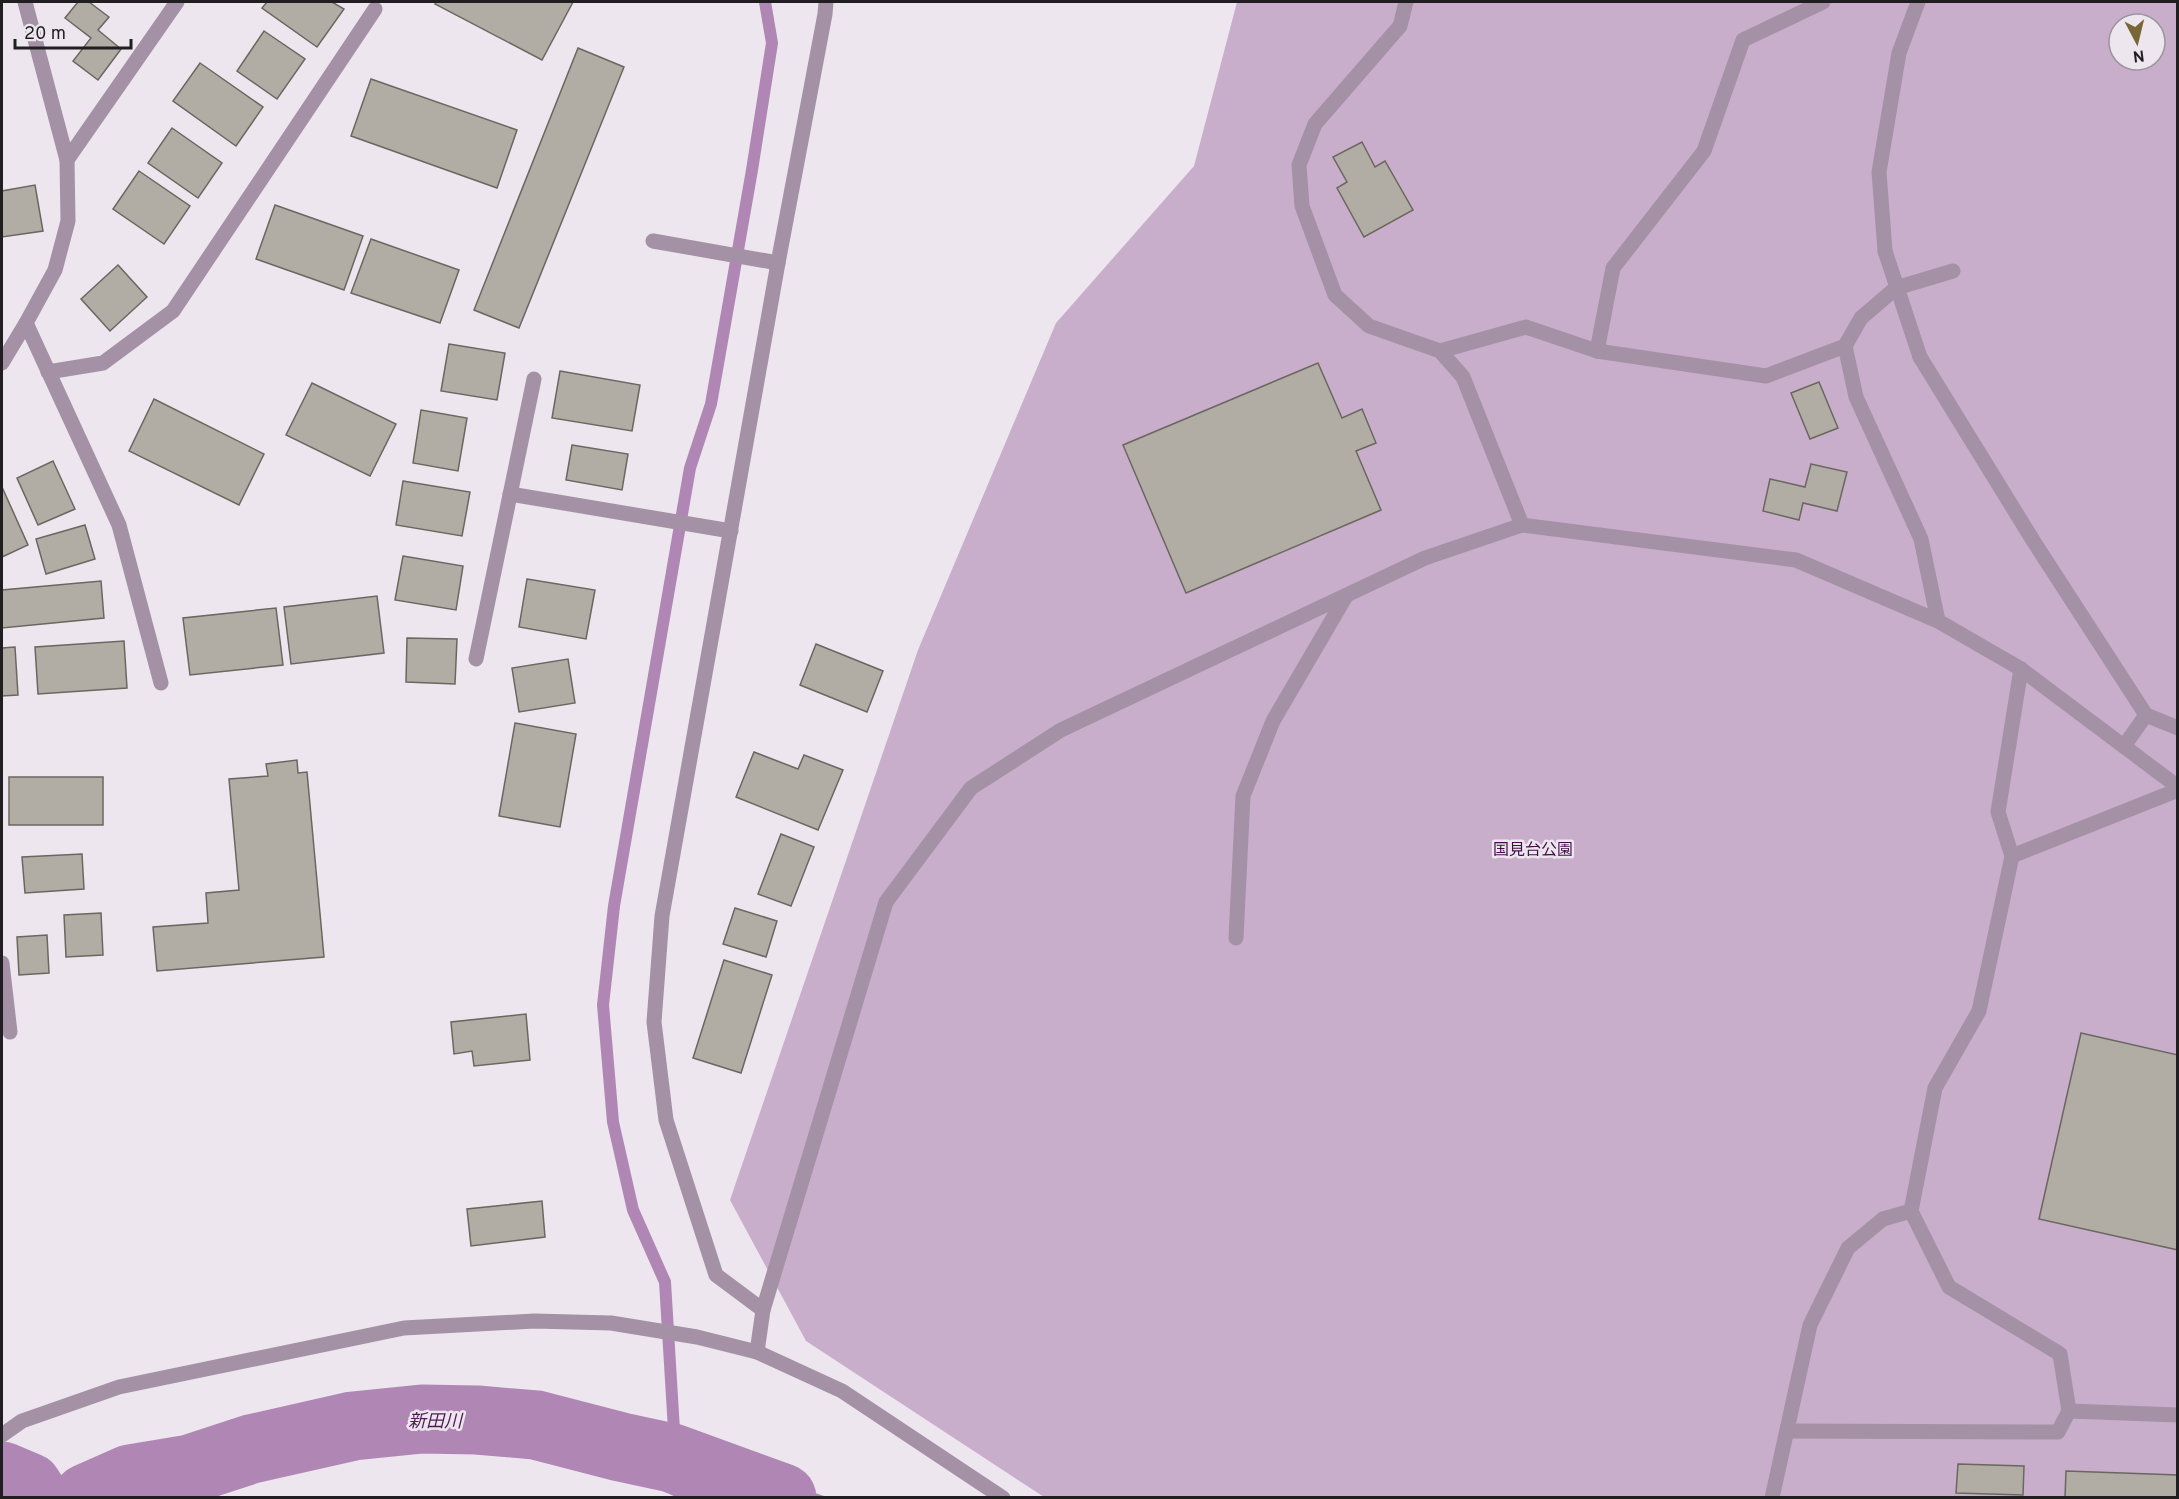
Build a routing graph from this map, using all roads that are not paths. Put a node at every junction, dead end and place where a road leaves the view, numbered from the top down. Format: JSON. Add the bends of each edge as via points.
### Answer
{"nodes":[{"id":1,"x":25,"y":2,"type":"edge"},
{"id":2,"x":177,"y":2,"type":"edge"},
{"id":3,"x":826,"y":2,"type":"edge"},
{"id":4,"x":1406,"y":2,"type":"edge"},
{"id":5,"x":1823,"y":2,"type":"edge"},
{"id":6,"x":1918,"y":2,"type":"edge"},
{"id":7,"x":375,"y":9,"type":"dead end"},
{"id":8,"x":67,"y":160,"type":"junction"},
{"id":9,"x":653,"y":241,"type":"dead end"},
{"id":10,"x":778,"y":263,"type":"junction"},
{"id":11,"x":1953,"y":271,"type":"dead end"},
{"id":12,"x":26,"y":324,"type":"junction"},
{"id":13,"x":1845,"y":346,"type":"junction"},
{"id":14,"x":1440,"y":351,"type":"junction"},
{"id":15,"x":1597,"y":351,"type":"junction"},
{"id":16,"x":2,"y":363,"type":"edge"},
{"id":17,"x":48,"y":372,"type":"junction"},
{"id":18,"x":534,"y":379,"type":"dead end"},
{"id":19,"x":510,"y":494,"type":"junction"},
{"id":20,"x":1522,"y":525,"type":"junction"},
{"id":21,"x":731,"y":531,"type":"junction"},
{"id":22,"x":1346,"y":596,"type":"junction"},
{"id":23,"x":1938,"y":621,"type":"junction"},
{"id":24,"x":476,"y":660,"type":"dead end"},
{"id":25,"x":2021,"y":669,"type":"junction"},
{"id":26,"x":161,"y":683,"type":"dead end"},
{"id":27,"x":2146,"y":715,"type":"junction"},
{"id":28,"x":2178,"y":728,"type":"edge"},
{"id":29,"x":2124,"y":747,"type":"junction"},
{"id":30,"x":2178,"y":788,"type":"edge"},
{"id":31,"x":2012,"y":856,"type":"junction"},
{"id":32,"x":1236,"y":938,"type":"dead end"},
{"id":33,"x":2,"y":963,"type":"edge"},
{"id":34,"x":10,"y":1032,"type":"dead end"},
{"id":35,"x":1911,"y":1211,"type":"junction"},
{"id":36,"x":763,"y":1310,"type":"junction"},
{"id":37,"x":757,"y":1352,"type":"junction"},
{"id":38,"x":2069,"y":1411,"type":"junction"},
{"id":39,"x":2178,"y":1415,"type":"edge"},
{"id":40,"x":1786,"y":1431,"type":"junction"},
{"id":41,"x":2,"y":1434,"type":"edge"},
{"id":42,"x":1003,"y":1497,"type":"edge"},
{"id":43,"x":1772,"y":1497,"type":"edge"}],
"edges":[{"from":1,"to":8,"type":"street"},
{"from":2,"to":8,"type":"street"},
{"from":3,"to":10,"type":"street"},
{"from":4,"to":14,"type":"street","via":[[1400,26],[1315,124],[1299,165],[1302,206],[1335,295],[1369,326]]},
{"from":5,"to":15,"type":"street","via":[[1743,40],[1704,151],[1613,268]]},
{"from":6,"to":27,"type":"street","bridge":true,"via":[[1899,53],[1879,172],[1885,251],[1920,357]]},
{"from":7,"to":17,"type":"street","via":[[173,311],[103,363]]},
{"from":8,"to":12,"type":"street","via":[[68,221],[55,270]]},
{"from":9,"to":10,"type":"street"},
{"from":10,"to":21,"type":"street"},
{"from":11,"to":13,"type":"street","via":[[1896,288],[1861,318]]},
{"from":12,"to":16,"type":"street"},
{"from":12,"to":17,"type":"street"},
{"from":13,"to":15,"type":"street","via":[[1766,376]]},
{"from":13,"to":23,"type":"street","via":[[1856,397],[1921,538]]},
{"from":14,"to":15,"type":"street","via":[[1527,327]]},
{"from":14,"to":20,"type":"street","via":[[1463,377]]},
{"from":17,"to":26,"type":"street","via":[[118,525]]},
{"from":18,"to":19,"type":"street"},
{"from":19,"to":21,"type":"street"},
{"from":19,"to":24,"type":"street"},
{"from":20,"to":22,"type":"street","via":[[1425,558]]},
{"from":20,"to":23,"type":"street","via":[[1796,560]]},
{"from":21,"to":36,"type":"street","via":[[662,916],[654,1022],[666,1120],[716,1275]]},
{"from":22,"to":32,"type":"street","via":[[1273,721],[1243,796]]},
{"from":22,"to":36,"type":"street","via":[[1061,730],[971,788],[886,902]]},
{"from":23,"to":25,"type":"street"},
{"from":25,"to":29,"type":"street"},
{"from":25,"to":31,"type":"street","via":[[1998,812]]},
{"from":27,"to":28,"type":"street"},
{"from":27,"to":29,"type":"street"},
{"from":29,"to":30,"type":"street"},
{"from":30,"to":31,"type":"street"},
{"from":31,"to":35,"type":"street","via":[[1979,1011],[1935,1088]]},
{"from":33,"to":34,"type":"street"},
{"from":35,"to":38,"type":"street","via":[[1949,1287],[2060,1354]]},
{"from":35,"to":40,"type":"street","via":[[1883,1219],[1848,1248],[1810,1324]]},
{"from":36,"to":37,"type":"street"},
{"from":37,"to":41,"type":"street","via":[[697,1337],[611,1323],[534,1321],[404,1328],[119,1387],[22,1422]]},
{"from":37,"to":42,"type":"street","via":[[842,1391]]},
{"from":38,"to":39,"type":"street"},
{"from":38,"to":40,"type":"street","via":[[2058,1432]]},
{"from":40,"to":43,"type":"street"}]}
